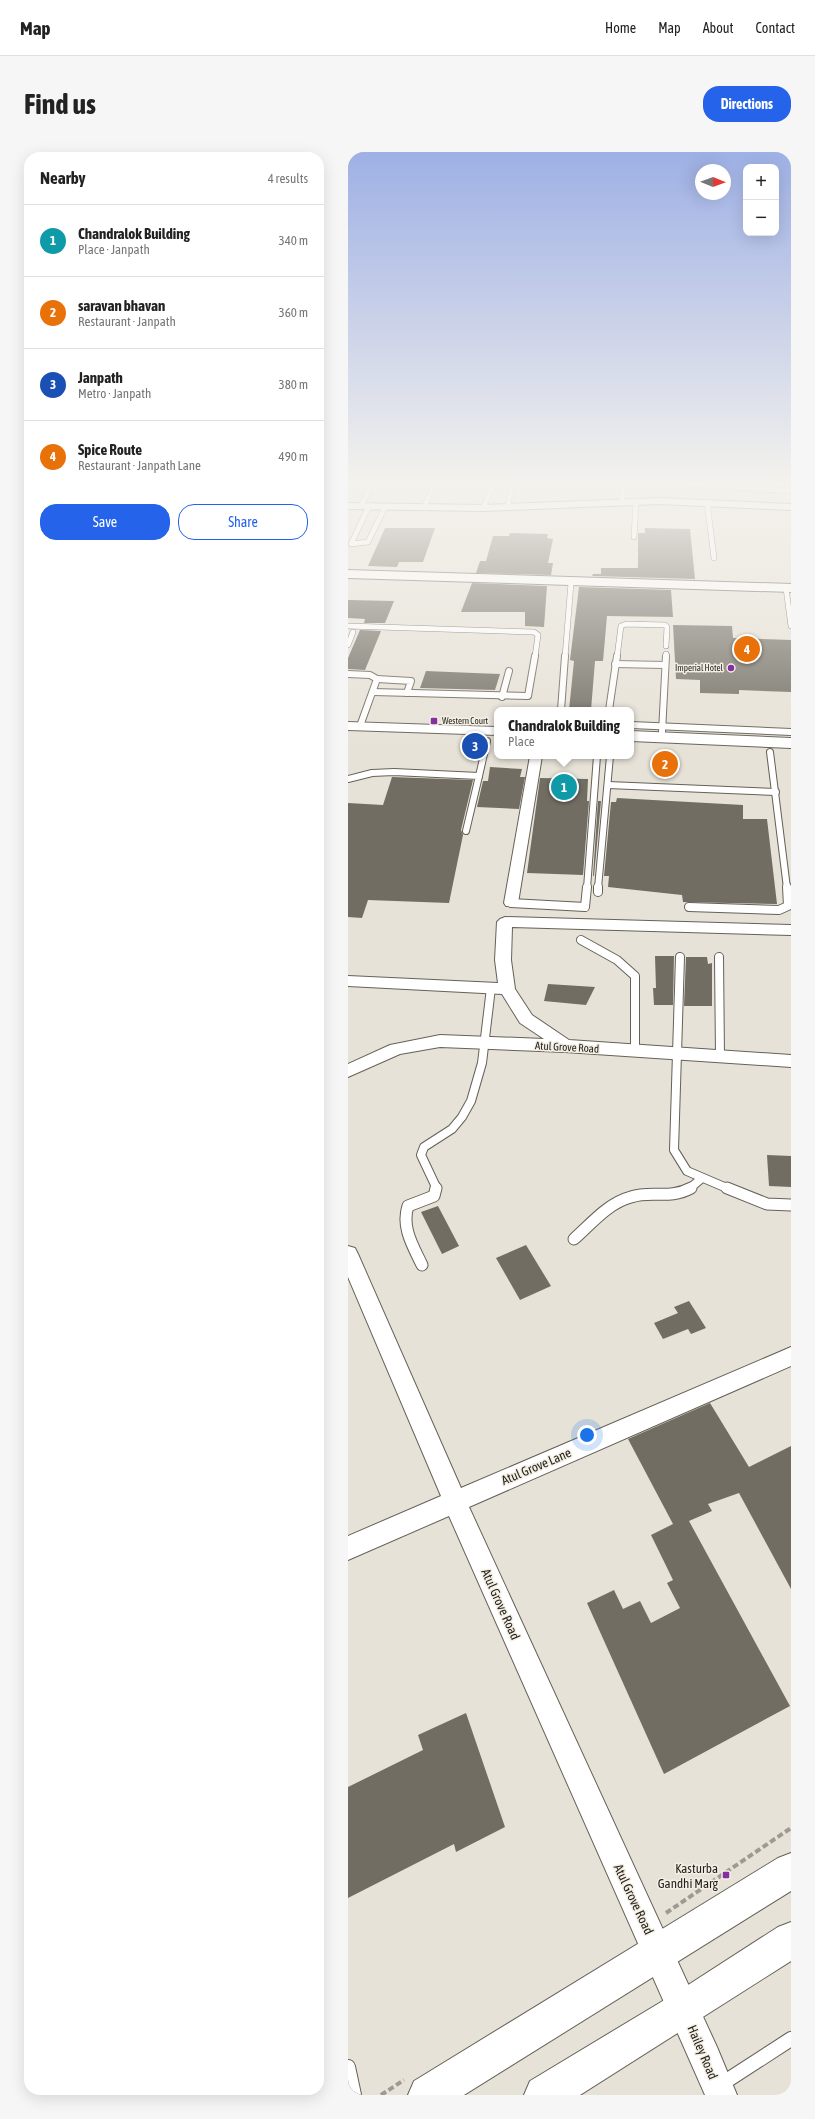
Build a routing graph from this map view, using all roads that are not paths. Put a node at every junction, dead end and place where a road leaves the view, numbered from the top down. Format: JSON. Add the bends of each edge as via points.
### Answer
{"nodes":[{"id":1,"x":348,"y":574,"type":"edge"},
{"id":2,"x":571,"y":583,"type":"junction"},
{"id":3,"x":788,"y":588,"type":"edge"},
{"id":4,"x":348,"y":626,"type":"edge"},
{"id":5,"x":791,"y":626,"type":"edge"},
{"id":6,"x":353,"y":632,"type":"dead end"},
{"id":7,"x":348,"y":645,"type":"edge"},
{"id":8,"x":666,"y":646,"type":"dead end"},
{"id":9,"x":666,"y":654,"type":"dead end"},
{"id":10,"x":615,"y":664,"type":"junction"},
{"id":11,"x":665,"y":665,"type":"junction"},
{"id":12,"x":509,"y":671,"type":"dead end"},
{"id":13,"x":348,"y":674,"type":"edge"},
{"id":14,"x":377,"y":679,"type":"junction"},
{"id":15,"x":373,"y":692,"type":"junction"},
{"id":16,"x":407,"y":693,"type":"junction"},
{"id":17,"x":502,"y":697,"type":"junction"},
{"id":18,"x":561,"y":707,"type":"edge"},
{"id":19,"x":609,"y":707,"type":"edge"},
{"id":20,"x":354,"y":726,"type":"edge"},
{"id":21,"x":634,"y":726,"type":"edge"},
{"id":22,"x":662,"y":732,"type":"junction"},
{"id":23,"x":791,"y":732,"type":"edge"},
{"id":24,"x":348,"y":736,"type":"edge"},
{"id":25,"x":634,"y":736,"type":"edge"},
{"id":26,"x":494,"y":738,"type":"edge"},
{"id":27,"x":763,"y":741,"type":"junction"},
{"id":28,"x":791,"y":743,"type":"edge"},
{"id":29,"x":634,"y":747,"type":"edge"},
{"id":30,"x":791,"y":752,"type":"edge"},
{"id":31,"x":535,"y":759,"type":"edge"},
{"id":32,"x":598,"y":759,"type":"edge"},
{"id":33,"x":610,"y":759,"type":"edge"},
{"id":34,"x":479,"y":776,"type":"junction"},
{"id":35,"x":348,"y":779,"type":"edge"},
{"id":36,"x":608,"y":785,"type":"junction"},
{"id":37,"x":776,"y":792,"type":"junction"},
{"id":38,"x":466,"y":831,"type":"dead end"},
{"id":39,"x":598,"y":892,"type":"dead end"},
{"id":40,"x":511,"y":903,"type":"joint"},
{"id":41,"x":689,"y":907,"type":"dead end"},
{"id":42,"x":791,"y":930,"type":"edge"},
{"id":43,"x":581,"y":940,"type":"dead end"},
{"id":44,"x":680,"y":956,"type":"dead end"},
{"id":45,"x":719,"y":957,"type":"dead end"},
{"id":46,"x":348,"y":981,"type":"edge"},
{"id":47,"x":499,"y":988,"type":"junction"},
{"id":48,"x":486,"y":1043,"type":"junction"},
{"id":49,"x":565,"y":1046,"type":"junction"},
{"id":50,"x":635,"y":1051,"type":"junction"},
{"id":51,"x":678,"y":1052,"type":"junction"},
{"id":52,"x":720,"y":1056,"type":"junction"},
{"id":53,"x":791,"y":1061,"type":"edge"},
{"id":54,"x":348,"y":1071,"type":"edge"},
{"id":55,"x":702,"y":1178,"type":"junction"},
{"id":56,"x":791,"y":1205,"type":"edge"},
{"id":57,"x":574,"y":1239,"type":"dead end"},
{"id":58,"x":348,"y":1254,"type":"edge"},
{"id":59,"x":422,"y":1265,"type":"dead end"},
{"id":60,"x":791,"y":1356,"type":"edge"},
{"id":61,"x":455,"y":1502,"type":"junction"},
{"id":62,"x":348,"y":1548,"type":"edge"},
{"id":63,"x":791,"y":1871,"type":"edge"},
{"id":64,"x":653,"y":1939,"type":"junction"},
{"id":65,"x":791,"y":1940,"type":"edge"},
{"id":66,"x":684,"y":2009,"type":"junction"},
{"id":67,"x":791,"y":2039,"type":"edge"},
{"id":68,"x":348,"y":2067,"type":"edge"},
{"id":69,"x":719,"y":2091,"type":"edge"},
{"id":70,"x":354,"y":2095,"type":"edge"},
{"id":71,"x":428,"y":2095,"type":"edge"},
{"id":72,"x":544,"y":2095,"type":"edge"}],
"edges":[{"from":1,"to":2,"type":"main road"},
{"from":2,"to":3,"type":"main road"},
{"from":2,"to":18,"type":"lane"},
{"from":3,"to":5,"type":"lane"},
{"from":4,"to":17,"type":"lane","via":[[534,632],[538,635],[530,693],[528,696]]},
{"from":6,"to":7,"type":"lane"},
{"from":8,"to":10,"type":"lane","via":[[667,627],[623,624],[619,628]]},
{"from":9,"to":11,"type":"lane"},
{"from":10,"to":11,"type":"lane"},
{"from":10,"to":19,"type":"lane"},
{"from":11,"to":22,"type":"lane"},
{"from":12,"to":17,"type":"lane"},
{"from":13,"to":14,"type":"lane","via":[[370,675]]},
{"from":14,"to":15,"type":"lane"},
{"from":14,"to":16,"type":"lane","via":[[411,681]]},
{"from":15,"to":16,"type":"lane"},
{"from":15,"to":20,"type":"lane"},
{"from":16,"to":17,"type":"lane"},
{"from":20,"to":26,"type":"main road"},
{"from":21,"to":22,"type":"lane"},
{"from":22,"to":25,"type":"main road"},
{"from":22,"to":27,"type":"main road","via":[[718,734]]},
{"from":23,"to":27,"type":"lane"},
{"from":24,"to":26,"type":"main road"},
{"from":26,"to":34,"type":"lane"},
{"from":27,"to":28,"type":"main road"},
{"from":27,"to":29,"type":"main road"},
{"from":27,"to":30,"type":"main road"},
{"from":27,"to":37,"type":"lane"},
{"from":31,"to":40,"type":"street"},
{"from":32,"to":40,"type":"lane","via":[[585,907]]},
{"from":33,"to":36,"type":"lane"},
{"from":34,"to":35,"type":"lane","via":[[394,772],[372,773]]},
{"from":34,"to":38,"type":"lane"},
{"from":36,"to":37,"type":"lane"},
{"from":36,"to":39,"type":"lane"},
{"from":37,"to":41,"type":"lane","via":[[788,906],[778,910]]},
{"from":42,"to":47,"type":"street","via":[[505,922]]},
{"from":43,"to":50,"type":"lane","via":[[614,958],[635,976]]},
{"from":44,"to":51,"type":"lane"},
{"from":45,"to":52,"type":"lane"},
{"from":46,"to":47,"type":"street"},
{"from":47,"to":48,"type":"lane"},
{"from":47,"to":49,"type":"street","via":[[526,1019]]},
{"from":48,"to":49,"type":"street","name":"Atul Grove Road"},
{"from":48,"to":54,"type":"street","name":"Atul Grove Road","via":[[440,1042],[396,1049]]},
{"from":48,"to":59,"type":"lane","via":[[474,1092],[466,1110],[453,1128],[424,1147],[421,1155],[437,1190],[434,1196],[408,1206],[404,1224]]},
{"from":49,"to":50,"type":"street","name":"Atul Grove Road"},
{"from":50,"to":51,"type":"street","name":"Atul Grove Road"},
{"from":51,"to":52,"type":"street","name":"Atul Grove Road"},
{"from":51,"to":55,"type":"lane","via":[[674,1150],[687,1170]]},
{"from":52,"to":53,"type":"street","name":"Atul Grove Road"},
{"from":55,"to":56,"type":"lane","via":[[767,1204]]},
{"from":55,"to":57,"type":"lane","via":[[697,1184],[675,1197],[644,1195],[620,1201]]},
{"from":58,"to":61,"type":"street","name":"Atul Grove Road"},
{"from":60,"to":61,"type":"street","name":"Atul Grove Lane"},
{"from":61,"to":62,"type":"street","name":"Atul Grove Lane"},
{"from":61,"to":64,"type":"street","name":"Atul Grove Road"},
{"from":63,"to":64,"type":"main road"},
{"from":64,"to":66,"type":"street","name":"Atul Grove Road"},
{"from":64,"to":71,"type":"main road"},
{"from":65,"to":66,"type":"main road"},
{"from":66,"to":69,"type":"street","name":"Hailey Road"},
{"from":66,"to":72,"type":"main road"},
{"from":67,"to":69,"type":"lane"},
{"from":68,"to":70,"type":"lane"}]}
